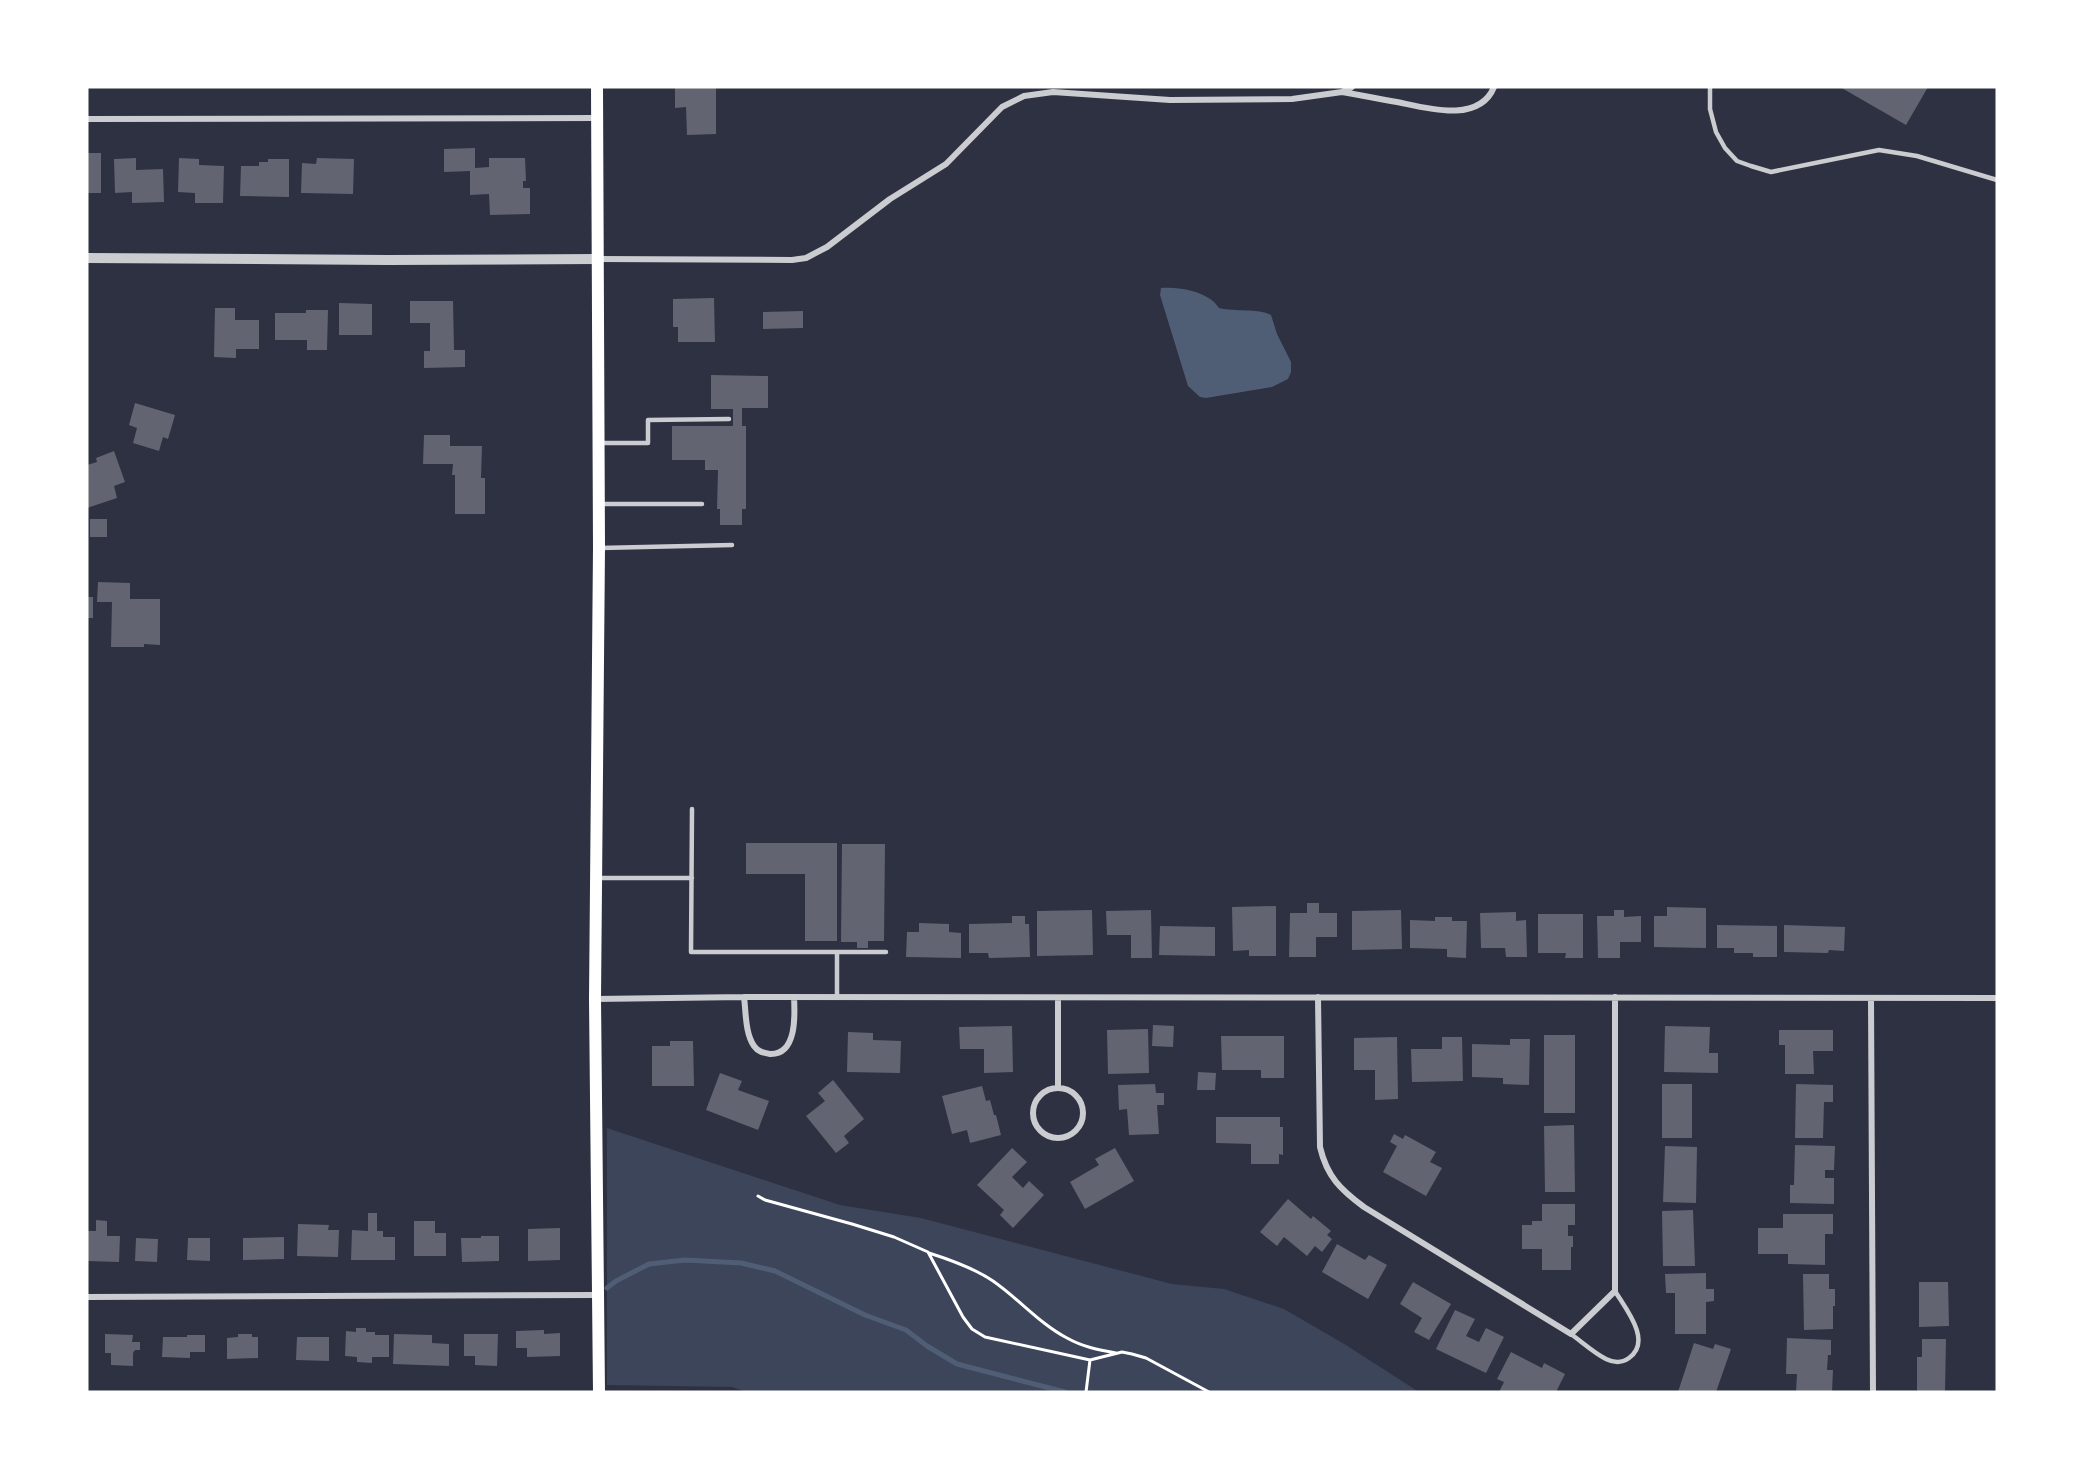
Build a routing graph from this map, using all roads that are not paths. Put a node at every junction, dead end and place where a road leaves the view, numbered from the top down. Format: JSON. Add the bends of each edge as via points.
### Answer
{"nodes":[{"id":1,"x":597,"y":87,"type":"edge"},
{"id":2,"x":1352,"y":87,"type":"edge"},
{"id":3,"x":1494,"y":87,"type":"edge"},
{"id":4,"x":1710,"y":87,"type":"edge"},
{"id":5,"x":1342,"y":92,"type":"junction"},
{"id":6,"x":597,"y":118,"type":"junction"},
{"id":7,"x":87,"y":119,"type":"edge"},
{"id":8,"x":1997,"y":180,"type":"edge"},
{"id":9,"x":87,"y":258,"type":"edge"},
{"id":10,"x":597,"y":259,"type":"junction"},
{"id":11,"x":729,"y":419,"type":"dead end"},
{"id":12,"x":598,"y":443,"type":"junction"},
{"id":13,"x":599,"y":504,"type":"junction"},
{"id":14,"x":702,"y":504,"type":"dead end"},
{"id":15,"x":732,"y":545,"type":"dead end"},
{"id":16,"x":599,"y":548,"type":"junction"},
{"id":17,"x":692,"y":809,"type":"dead end"},
{"id":18,"x":596,"y":878,"type":"junction"},
{"id":19,"x":692,"y":878,"type":"junction"},
{"id":20,"x":837,"y":952,"type":"junction"},
{"id":21,"x":886,"y":952,"type":"dead end"},
{"id":22,"x":744,"y":997,"type":"junction"},
{"id":23,"x":794,"y":997,"type":"junction"},
{"id":24,"x":837,"y":997,"type":"junction"},
{"id":25,"x":1318,"y":997,"type":"junction"},
{"id":26,"x":1615,"y":997,"type":"junction"},
{"id":27,"x":1058,"y":998,"type":"junction"},
{"id":28,"x":1997,"y":998,"type":"edge"},
{"id":29,"x":595,"y":999,"type":"junction"},
{"id":30,"x":1871,"y":999,"type":"junction"},
{"id":31,"x":1058,"y":1088,"type":"junction"},
{"id":32,"x":1615,"y":1291,"type":"junction"},
{"id":33,"x":598,"y":1295,"type":"junction"},
{"id":34,"x":87,"y":1297,"type":"edge"},
{"id":35,"x":1571,"y":1334,"type":"junction"},
{"id":36,"x":598,"y":1392,"type":"edge"},
{"id":37,"x":1873,"y":1392,"type":"edge"}],
"edges":[{"from":1,"to":6,"type":"main road"},
{"from":2,"to":5,"type":"street"},
{"from":3,"to":5,"type":"street","via":[[1485,100],[1472,108],[1442,111]]},
{"from":4,"to":8,"type":"lane","via":[[1716,132],[1737,161],[1751,166],[1771,172],[1880,150],[1917,156]]},
{"from":5,"to":10,"type":"street","via":[[1292,99],[1229,100],[1053,92],[1024,96],[1002,106],[946,164],[806,258]]},
{"from":6,"to":7,"type":"street"},
{"from":6,"to":10,"type":"main road"},
{"from":9,"to":10,"type":"street"},
{"from":10,"to":12,"type":"main road"},
{"from":11,"to":12,"type":"lane","via":[[648,420],[648,443]]},
{"from":12,"to":13,"type":"main road"},
{"from":13,"to":14,"type":"lane"},
{"from":13,"to":16,"type":"main road"},
{"from":15,"to":16,"type":"lane"},
{"from":16,"to":18,"type":"main road"},
{"from":17,"to":19,"type":"lane"},
{"from":18,"to":19,"type":"lane"},
{"from":18,"to":29,"type":"main road"},
{"from":19,"to":20,"type":"lane","via":[[691,952]]},
{"from":20,"to":21,"type":"lane"},
{"from":20,"to":24,"type":"lane"},
{"from":22,"to":23,"type":"street"},
{"from":22,"to":23,"type":"street","via":[[748,1034],[755,1048],[772,1054],[788,1044],[795,1017]]},
{"from":22,"to":29,"type":"street"},
{"from":23,"to":24,"type":"street"},
{"from":24,"to":27,"type":"street"},
{"from":25,"to":26,"type":"street"},
{"from":25,"to":27,"type":"street"},
{"from":25,"to":35,"type":"street","via":[[1320,1148],[1332,1178],[1364,1207]]},
{"from":26,"to":30,"type":"street"},
{"from":26,"to":32,"type":"street"},
{"from":27,"to":31,"type":"street"},
{"from":28,"to":30,"type":"street"},
{"from":29,"to":33,"type":"main road"},
{"from":30,"to":37,"type":"street"},
{"from":31,"to":31,"type":"street","via":[[1037,1097],[1032,1112],[1040,1131],[1058,1138],[1076,1130],[1083,1113],[1076,1096]]},
{"from":32,"to":35,"type":"street"},
{"from":32,"to":35,"type":"lane","via":[[1638,1331],[1639,1340],[1631,1357],[1615,1362],[1606,1359]]},
{"from":33,"to":34,"type":"street"},
{"from":33,"to":36,"type":"main road"}]}
